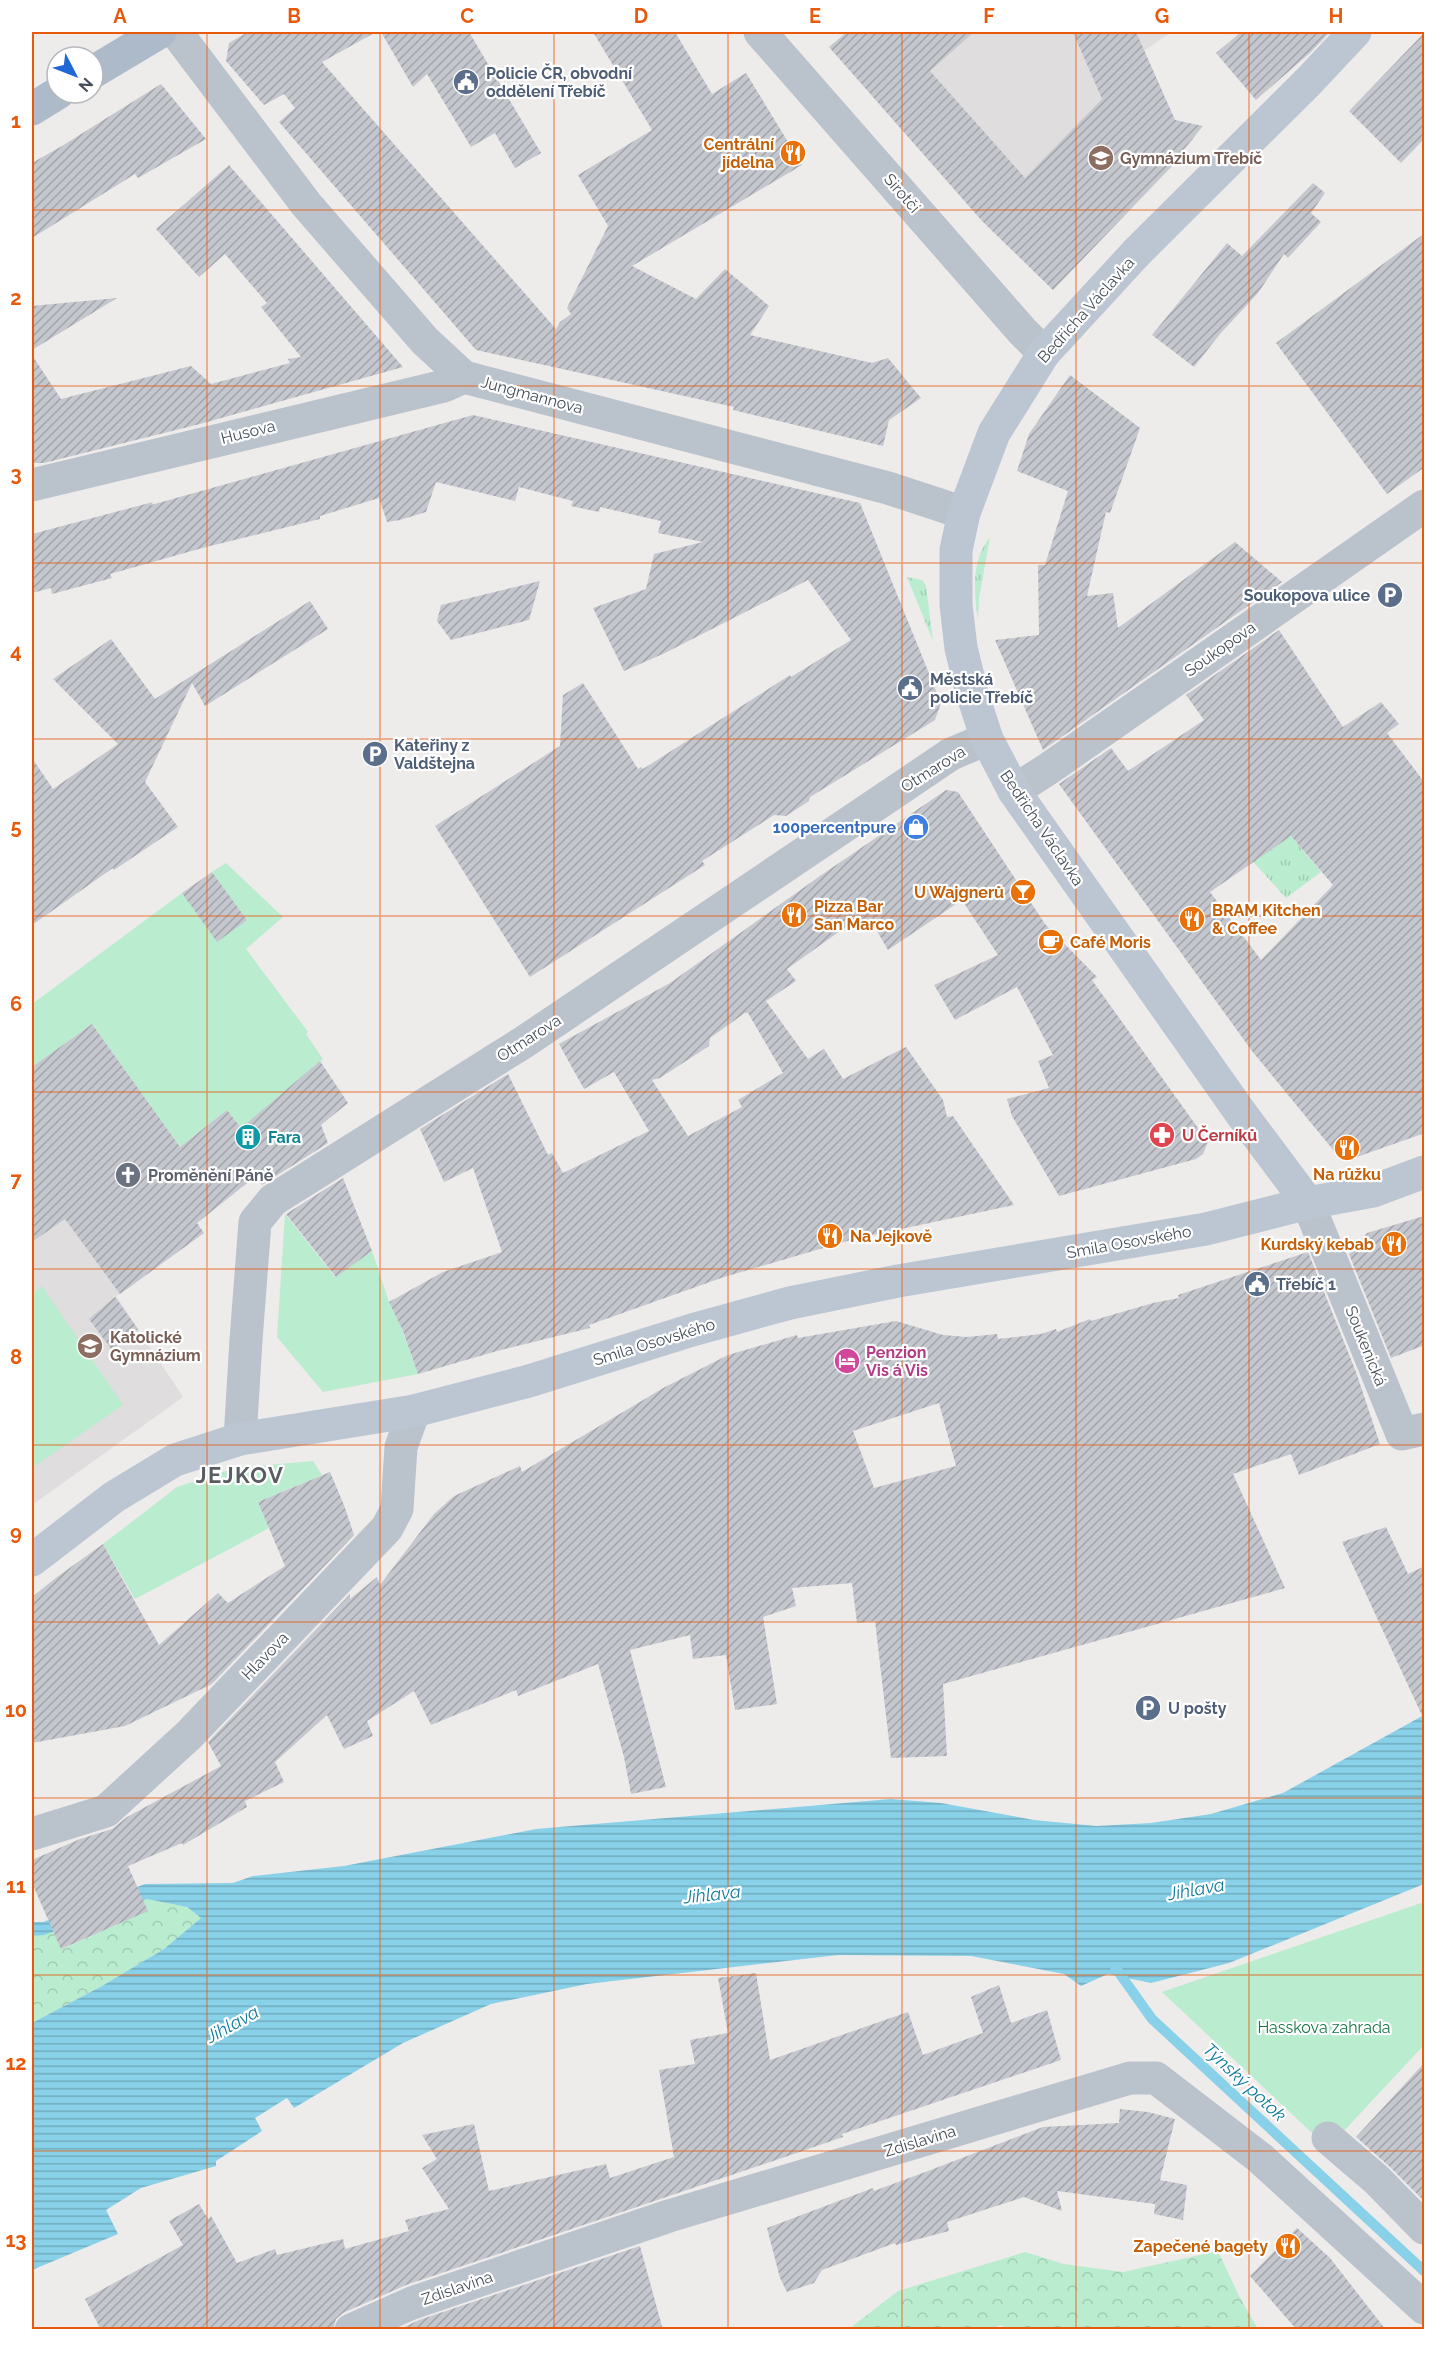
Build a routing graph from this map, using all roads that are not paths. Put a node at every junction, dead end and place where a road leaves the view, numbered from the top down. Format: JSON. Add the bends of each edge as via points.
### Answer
{"nodes":[{"id":1,"x":160,"y":32,"type":"edge"},
{"id":2,"x":176,"y":32,"type":"edge"},
{"id":3,"x":760,"y":32,"type":"edge"},
{"id":4,"x":1355,"y":32,"type":"edge"},
{"id":5,"x":105,"y":65,"type":"edge"},
{"id":6,"x":45,"y":101,"type":"edge"},
{"id":7,"x":32,"y":109,"type":"edge"},
{"id":8,"x":1044,"y":353,"type":"junction"},
{"id":9,"x":464,"y":377,"type":"junction"},
{"id":10,"x":32,"y":485,"type":"edge"},
{"id":11,"x":1425,"y":506,"type":"edge"},
{"id":12,"x":964,"y":513,"type":"junction"},
{"id":13,"x":987,"y":738,"type":"junction"},
{"id":14,"x":1014,"y":791,"type":"junction"},
{"id":15,"x":1425,"y":1172,"type":"edge"},
{"id":16,"x":1308,"y":1203,"type":"junction"},
{"id":17,"x":414,"y":1411,"type":"junction"},
{"id":18,"x":1425,"y":1429,"type":"edge"},
{"id":19,"x":240,"y":1439,"type":"junction"},
{"id":20,"x":32,"y":1560,"type":"edge"},
{"id":21,"x":32,"y":1834,"type":"edge"},
{"id":22,"x":1328,"y":2138,"type":"dead end"},
{"id":23,"x":1425,"y":2228,"type":"edge"},
{"id":24,"x":1425,"y":2308,"type":"edge"},
{"id":25,"x":351,"y":2330,"type":"edge"}],
"edges":[{"from":1,"to":5,"type":"main road"},
{"from":2,"to":9,"type":"street","name":"Jungmannova","via":[[306,204],[425,341]]},
{"from":3,"to":8,"type":"street","name":"Sirotčí"},
{"from":4,"to":8,"type":"street","name":"Bedřicha Václavka","via":[[1137,252]]},
{"from":6,"to":7,"type":"main road"},
{"from":8,"to":12,"type":"street","name":"Bedřicha Václavka","via":[[994,434]]},
{"from":9,"to":10,"type":"street","name":"Husova","via":[[444,386]]},
{"from":9,"to":12,"type":"street","name":"Jungmannova","via":[[888,488]]},
{"from":11,"to":14,"type":"street","name":"Soukopova"},
{"from":12,"to":13,"type":"street","name":"Bedřicha Václavka","via":[[956,550],[956,605],[961,648]]},
{"from":13,"to":14,"type":"street","name":"Bedřicha Václavka"},
{"from":13,"to":19,"type":"street","name":"Otmarova","via":[[951,754],[524,1042],[273,1200],[255,1222]]},
{"from":14,"to":16,"type":"street","name":"Bedřicha Václavka"},
{"from":15,"to":16,"type":"street","name":"Smila Osovského","via":[[1373,1191]]},
{"from":16,"to":17,"type":"street","name":"Smila Osovského","via":[[1206,1229],[790,1303]]},
{"from":16,"to":18,"type":"street","name":"Soukenická","via":[[1402,1434]]},
{"from":17,"to":19,"type":"street","name":"Smila Osovského"},
{"from":17,"to":21,"type":"street","name":"Hlavova","via":[[400,1447],[397,1509],[387,1528],[189,1735],[106,1811]]},
{"from":19,"to":20,"type":"street","name":"Smila Osovského","via":[[175,1460],[114,1497]]},
{"from":22,"to":23,"type":"street"},
{"from":24,"to":25,"type":"street","name":"Zdislavina","via":[[1260,2158],[1156,2078],[1130,2078],[669,2216],[412,2303]]}]}
